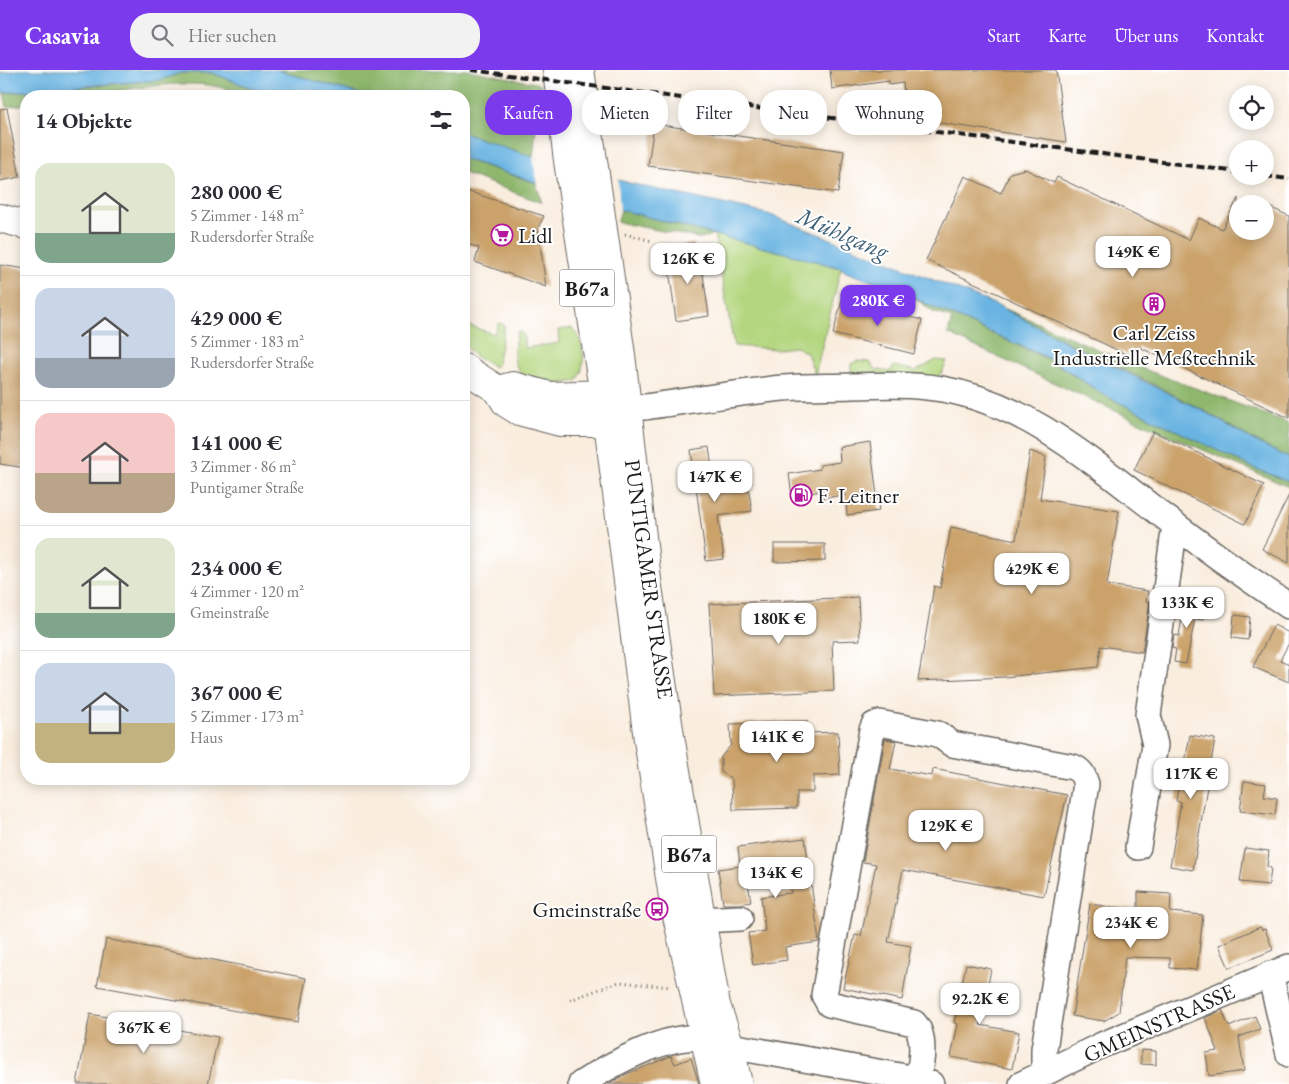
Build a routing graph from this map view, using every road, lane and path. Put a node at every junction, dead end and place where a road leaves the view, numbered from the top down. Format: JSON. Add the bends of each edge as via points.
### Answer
{"nodes":[{"id":1,"x":557,"y":70,"type":"edge"},
{"id":2,"x":580,"y":70,"type":"edge"},
{"id":3,"x":0,"y":218,"type":"edge"},
{"id":4,"x":599,"y":221,"type":"junction"},
{"id":5,"x":20,"y":223,"type":"edge"},
{"id":6,"x":652,"y":241,"type":"dead end"},
{"id":7,"x":470,"y":372,"type":"edge"},
{"id":8,"x":498,"y":390,"type":"junction"},
{"id":9,"x":603,"y":394,"type":"junction"},
{"id":10,"x":618,"y":414,"type":"junction"},
{"id":11,"x":1175,"y":525,"type":"junction"},
{"id":12,"x":1289,"y":606,"type":"edge"},
{"id":13,"x":1138,"y":847,"type":"dead end"},
{"id":14,"x":740,"y":918,"type":"dead end"},
{"id":15,"x":700,"y":920,"type":"junction"},
{"id":16,"x":1279,"y":971,"type":"edge"},
{"id":17,"x":677,"y":987,"type":"dead end"},
{"id":18,"x":570,"y":1000,"type":"dead end"},
{"id":19,"x":704,"y":1038,"type":"junction"},
{"id":20,"x":730,"y":1046,"type":"junction"},
{"id":21,"x":1289,"y":1054,"type":"edge"},
{"id":22,"x":1044,"y":1074,"type":"junction"},
{"id":23,"x":924,"y":1082,"type":"edge"},
{"id":24,"x":581,"y":1084,"type":"edge"},
{"id":25,"x":715,"y":1084,"type":"edge"},
{"id":26,"x":738,"y":1084,"type":"edge"},
{"id":27,"x":1022,"y":1084,"type":"edge"}],
"edges":[{"from":1,"to":4,"type":"main road","name":"PUNTIGAMER STRASSE","number":"B67a","via":[[568,161]]},
{"from":2,"to":4,"type":"main road","name":"PUNTIGAMER STRASSE","number":"B67a"},
{"from":3,"to":5,"type":"main road"},
{"from":4,"to":6,"type":"path"},
{"from":4,"to":9,"type":"main road","name":"PUNTIGAMER STRASSE","number":"B67a"},
{"from":4,"to":10,"type":"main road","name":"PUNTIGAMER STRASSE","number":"B67a"},
{"from":7,"to":8,"type":"main road"},
{"from":8,"to":9,"type":"main road","via":[[513,386],[550,396]]},
{"from":8,"to":10,"type":"main road","via":[[506,403],[560,422]]},
{"from":9,"to":10,"type":"main road","name":"PUNTIGAMER STRASSE","number":"B67a"},
{"from":10,"to":11,"type":"street","via":[[775,389],[907,384],[944,389],[1006,408],[1045,429]]},
{"from":10,"to":15,"type":"main road","name":"PUNTIGAMER STRASSE","number":"B67a"},
{"from":10,"to":19,"type":"main road","name":"PUNTIGAMER STRASSE","number":"B67a","via":[[648,740],[674,904]]},
{"from":11,"to":12,"type":"street"},
{"from":11,"to":13,"type":"street","via":[[1148,715],[1155,746]]},
{"from":14,"to":15,"type":"street"},
{"from":15,"to":20,"type":"main road","name":"PUNTIGAMER STRASSE","number":"B67a","via":[[716,1005]]},
{"from":16,"to":21,"type":"street","name":"GMEINSTRASSE"},
{"from":16,"to":22,"type":"street","name":"GMEINSTRASSE","via":[[1102,1045]]},
{"from":17,"to":18,"type":"path","via":[[620,982]]},
{"from":19,"to":20,"type":"street"},
{"from":19,"to":24,"type":"street","via":[[682,1039],[632,1054]]},
{"from":19,"to":25,"type":"main road","name":"PUNTIGAMER STRASSE","number":"B67a"},
{"from":20,"to":23,"type":"street"},
{"from":20,"to":26,"type":"main road","name":"PUNTIGAMER STRASSE","number":"B67a"},
{"from":22,"to":23,"type":"street","via":[[1044,1049],[1086,784],[1083,775],[1073,768],[952,744],[938,734],[879,723],[872,730],[824,995],[829,1004],[914,1023],[921,1040]]},
{"from":22,"to":27,"type":"street","name":"GMEINSTRASSE"}]}
